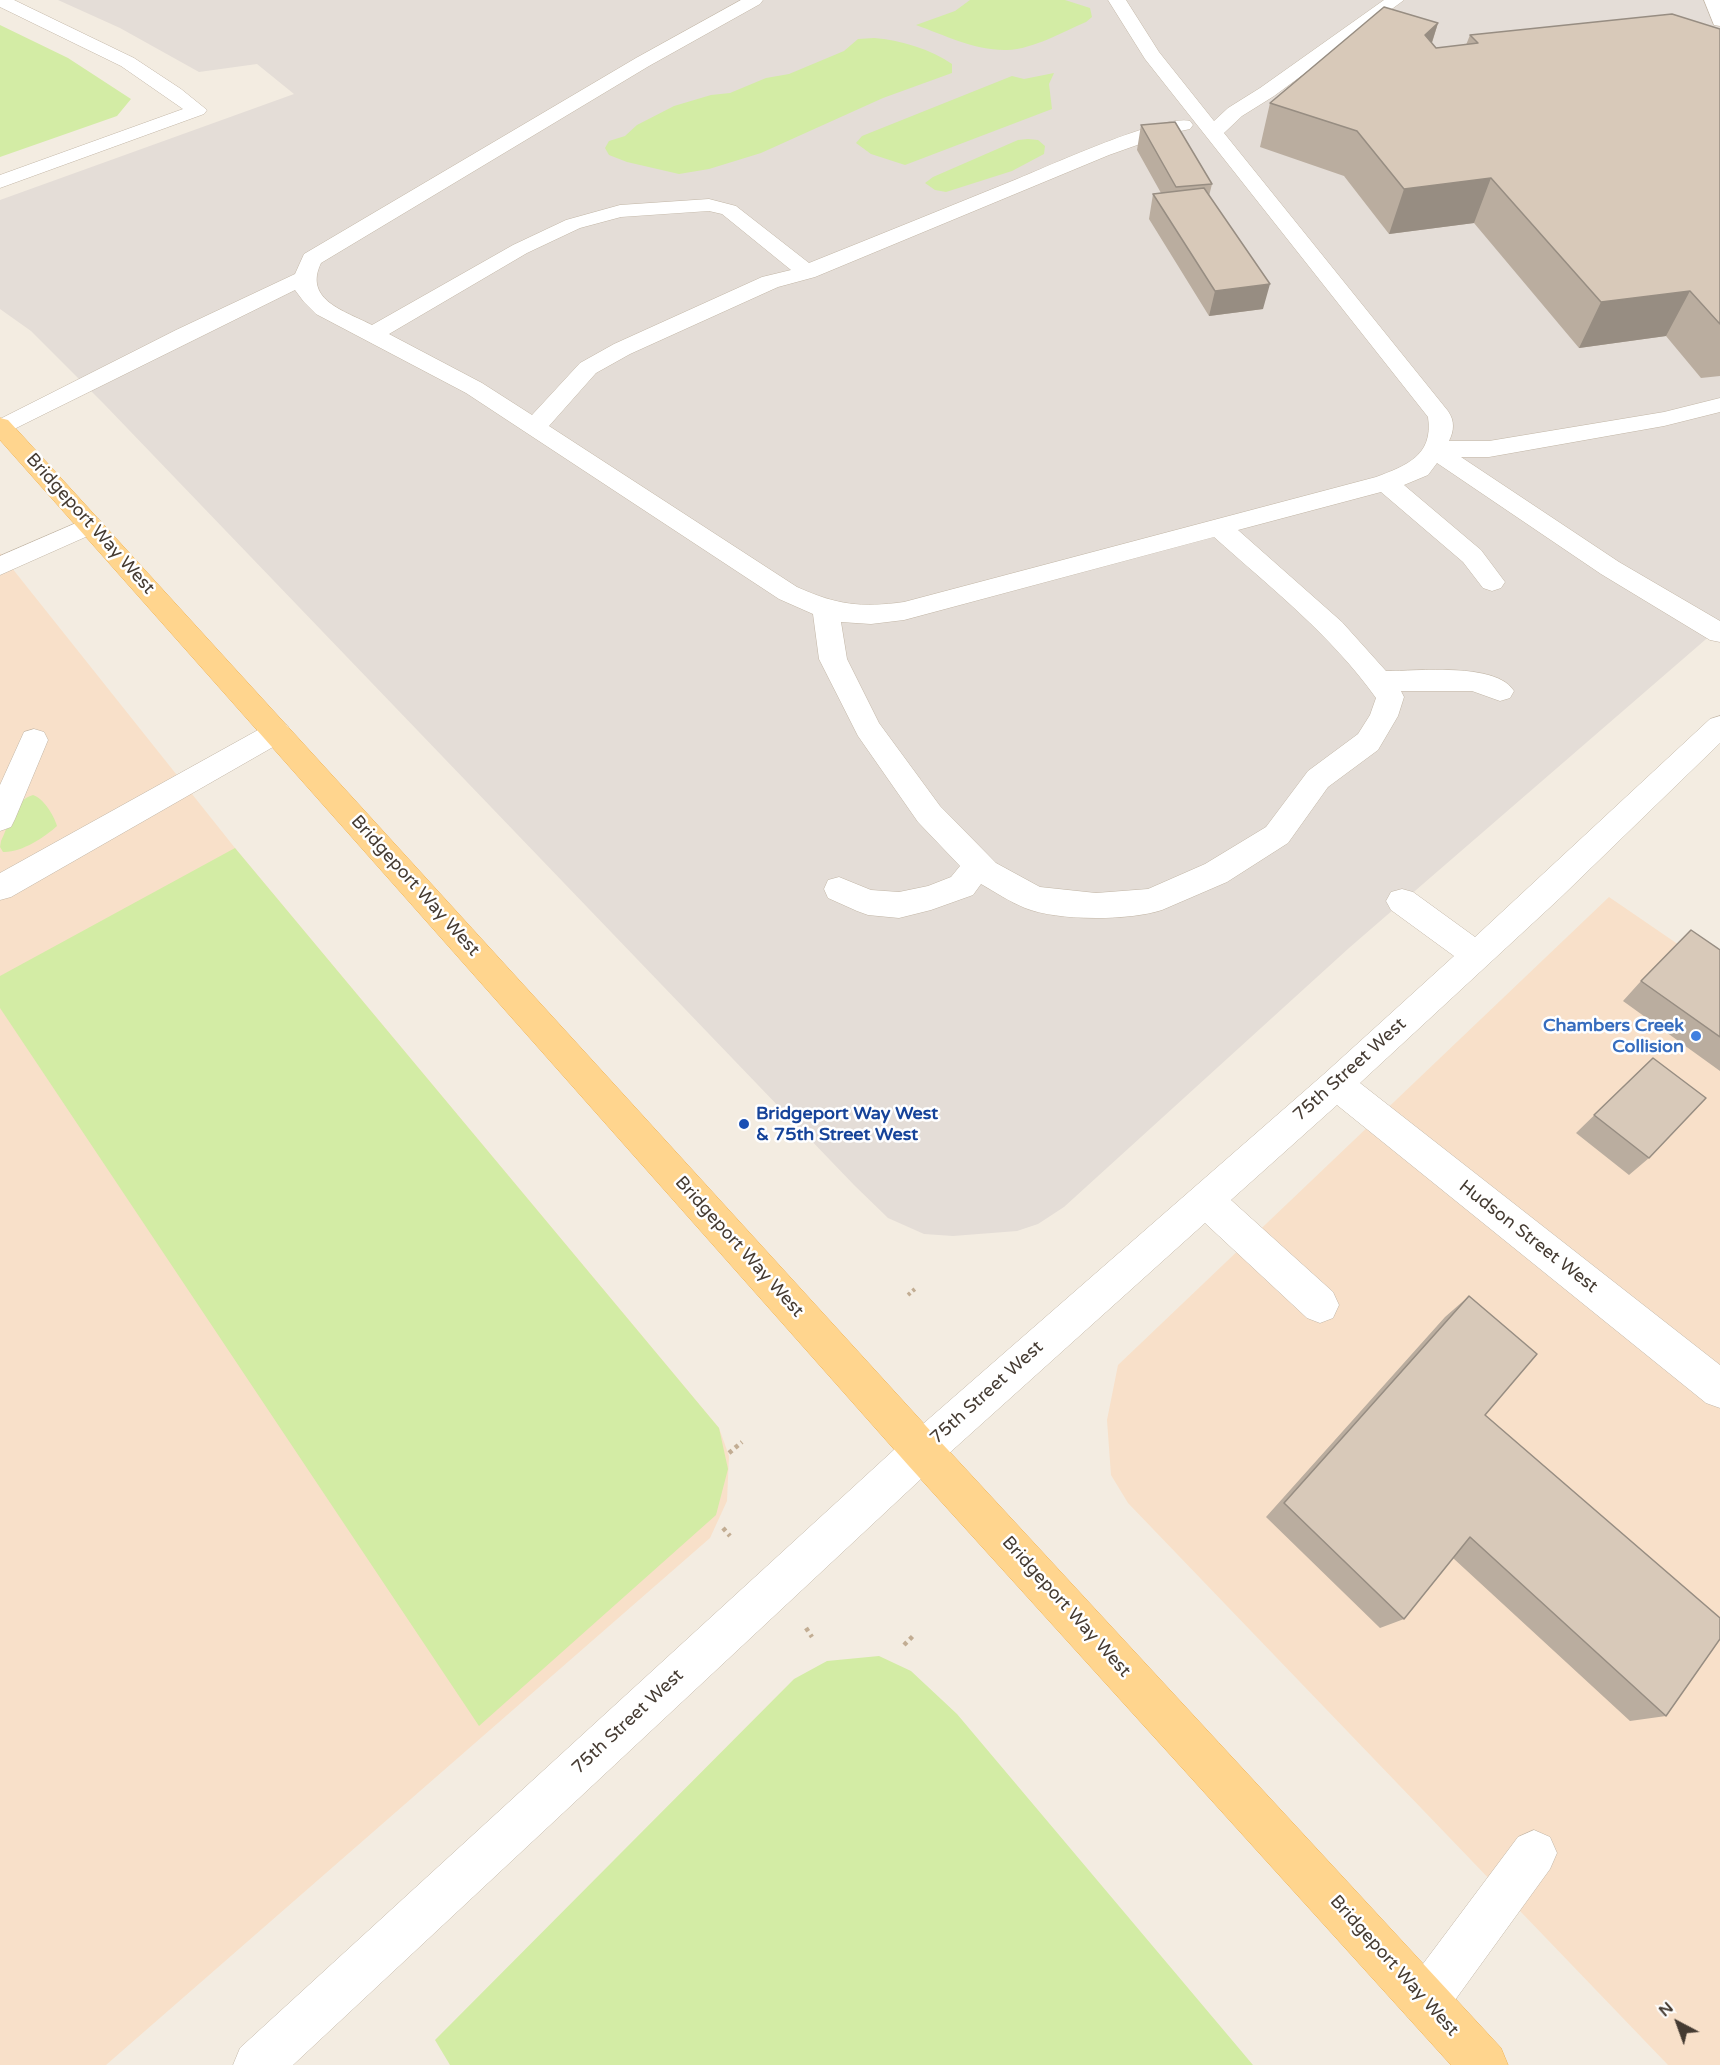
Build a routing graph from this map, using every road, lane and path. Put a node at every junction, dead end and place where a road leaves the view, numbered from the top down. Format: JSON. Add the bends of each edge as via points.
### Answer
{"nodes":[{"id":1,"x":0,"y":0,"type":"edge"},
{"id":2,"x":754,"y":0,"type":"edge"},
{"id":3,"x":1117,"y":0,"type":"edge"},
{"id":4,"x":1395,"y":0,"type":"edge"},
{"id":5,"x":1713,"y":0,"type":"edge"},
{"id":6,"x":1720,"y":21,"type":"edge"},
{"id":7,"x":1208,"y":127,"type":"junction"},
{"id":8,"x":0,"y":182,"type":"edge"},
{"id":9,"x":807,"y":273,"type":"junction"},
{"id":10,"x":304,"y":278,"type":"junction"},
{"id":11,"x":373,"y":334,"type":"junction"},
{"id":12,"x":1720,"y":405,"type":"edge"},
{"id":13,"x":1,"y":427,"type":"edge"},
{"id":14,"x":534,"y":428,"type":"junction"},
{"id":15,"x":1433,"y":449,"type":"junction"},
{"id":16,"x":1385,"y":482,"type":"junction"},
{"id":17,"x":90,"y":525,"type":"junction"},
{"id":18,"x":1219,"y":527,"type":"junction"},
{"id":19,"x":0,"y":566,"type":"edge"},
{"id":20,"x":1492,"y":582,"type":"dead end"},
{"id":21,"x":826,"y":611,"type":"junction"},
{"id":22,"x":1720,"y":633,"type":"edge"},
{"id":23,"x":1380,"y":681,"type":"junction"},
{"id":24,"x":1500,"y":691,"type":"dead end"},
{"id":25,"x":1720,"y":726,"type":"edge"},
{"id":26,"x":277,"y":732,"type":"junction"},
{"id":27,"x":34,"y":740,"type":"dead end"},
{"id":28,"x":0,"y":819,"type":"edge"},
{"id":29,"x":978,"y":866,"type":"junction"},
{"id":30,"x":0,"y":888,"type":"edge"},
{"id":31,"x":839,"y":889,"type":"dead end"},
{"id":32,"x":1402,"y":900,"type":"dead end"},
{"id":33,"x":1476,"y":955,"type":"junction"},
{"id":34,"x":1336,"y":1084,"type":"junction"},
{"id":35,"x":1205,"y":1200,"type":"junction"},
{"id":36,"x":915,"y":1289,"type":"dead end"},
{"id":37,"x":908,"y":1295,"type":"dead end"},
{"id":38,"x":1320,"y":1305,"type":"dead end"},
{"id":39,"x":1720,"y":1389,"type":"edge"},
{"id":40,"x":742,"y":1442,"type":"dead end"},
{"id":41,"x":922,"y":1451,"type":"junction"},
{"id":42,"x":729,"y":1453,"type":"dead end"},
{"id":43,"x":723,"y":1528,"type":"dead end"},
{"id":44,"x":730,"y":1536,"type":"dead end"},
{"id":45,"x":806,"y":1628,"type":"dead end"},
{"id":46,"x":913,"y":1636,"type":"dead end"},
{"id":47,"x":812,"y":1637,"type":"dead end"},
{"id":48,"x":904,"y":1645,"type":"dead end"},
{"id":49,"x":1534,"y":1853,"type":"dead end"},
{"id":50,"x":1425,"y":2001,"type":"junction"},
{"id":51,"x":257,"y":2065,"type":"edge"},
{"id":52,"x":1484,"y":2065,"type":"edge"}],
"edges":[{"from":1,"to":8,"type":"street","via":[[133,64],[197,110]]},
{"from":2,"to":10,"type":"street","via":[[688,34],[312,260]]},
{"from":3,"to":7,"type":"street","via":[[1151,55]]},
{"from":4,"to":7,"type":"street","via":[[1268,92]]},
{"from":5,"to":6,"type":"street"},
{"from":7,"to":9,"type":"street","via":[[1167,128],[1102,151]]},
{"from":7,"to":15,"type":"street","via":[[1440,416],[1443,430]]},
{"from":9,"to":11,"type":"street","via":[[729,210],[709,205],[620,211],[573,224],[520,249]]},
{"from":9,"to":14,"type":"street","via":[[770,282],[588,368]]},
{"from":10,"to":11,"type":"street","via":[[309,296],[324,309]]},
{"from":10,"to":13,"type":"street"},
{"from":11,"to":14,"type":"street","via":[[474,388]]},
{"from":12,"to":15,"type":"street","via":[[1664,419],[1489,449]]},
{"from":13,"to":17,"type":"main road","name":"Bridgeport Way West"},
{"from":14,"to":21,"type":"street","via":[[788,593]]},
{"from":15,"to":16,"type":"street","via":[[1419,469]]},
{"from":15,"to":22,"type":"street","via":[[1610,568]]},
{"from":16,"to":18,"type":"street"},
{"from":16,"to":20,"type":"street","via":[[1472,556]]},
{"from":17,"to":19,"type":"street"},
{"from":17,"to":26,"type":"main road","name":"Bridgeport Way West"},
{"from":18,"to":21,"type":"street","via":[[904,611],[868,617]]},
{"from":18,"to":23,"type":"street","via":[[1319,617]]},
{"from":21,"to":29,"type":"street","via":[[833,659],[868,729],[929,814]]},
{"from":23,"to":24,"type":"street","via":[[1475,681]]},
{"from":23,"to":29,"type":"street","via":[[1390,697],[1368,742],[1318,779],[1277,835],[1216,873],[1151,901],[1096,906],[1035,899]]},
{"from":25,"to":33,"type":"street","name":"75th Street West"},
{"from":26,"to":30,"type":"street"},
{"from":26,"to":41,"type":"main road","name":"Bridgeport Way West"},
{"from":27,"to":28,"type":"street"},
{"from":29,"to":31,"type":"street","via":[[962,886],[899,905],[868,902]]},
{"from":32,"to":33,"type":"street"},
{"from":33,"to":34,"type":"street","name":"75th Street West"},
{"from":34,"to":35,"type":"street","name":"75th Street West"},
{"from":34,"to":39,"type":"street","name":"Hudson Street West"},
{"from":35,"to":38,"type":"street"},
{"from":35,"to":41,"type":"street","name":"75th Street West"},
{"from":36,"to":37,"type":"path"},
{"from":40,"to":42,"type":"path"},
{"from":41,"to":50,"type":"main road","name":"Bridgeport Way West"},
{"from":41,"to":51,"type":"street","name":"75th Street West"},
{"from":43,"to":44,"type":"path"},
{"from":45,"to":47,"type":"path"},
{"from":46,"to":48,"type":"path"},
{"from":49,"to":50,"type":"street"},
{"from":50,"to":52,"type":"main road","name":"Bridgeport Way West"}]}
